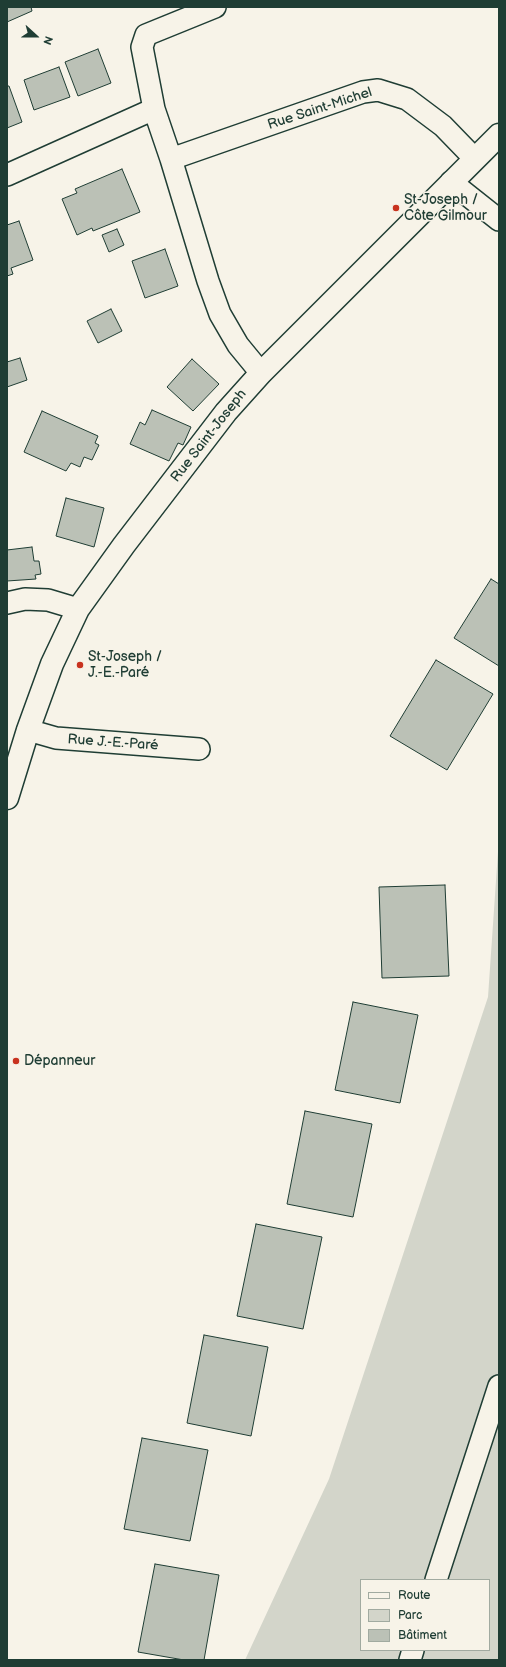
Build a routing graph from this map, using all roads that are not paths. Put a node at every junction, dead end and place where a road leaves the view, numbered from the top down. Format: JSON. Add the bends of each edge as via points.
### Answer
{"nodes":[{"id":1,"x":215,"y":7,"type":"edge"},
{"id":2,"x":154,"y":109,"type":"junction"},
{"id":3,"x":499,"y":135,"type":"edge"},
{"id":4,"x":474,"y":158,"type":"junction"},
{"id":5,"x":171,"y":159,"type":"junction"},
{"id":6,"x":7,"y":175,"type":"edge"},
{"id":7,"x":451,"y":182,"type":"junction"},
{"id":8,"x":499,"y":220,"type":"edge"},
{"id":9,"x":261,"y":373,"type":"junction"},
{"id":10,"x":7,"y":603,"type":"edge"},
{"id":11,"x":78,"y":609,"type":"junction"},
{"id":12,"x":28,"y":730,"type":"junction"},
{"id":13,"x":199,"y":749,"type":"dead end"},
{"id":14,"x":7,"y":798,"type":"edge"},
{"id":15,"x":499,"y":1386,"type":"edge"},
{"id":16,"x":436,"y":1579,"type":"edge"}],
"edges":[{"from":1,"to":2,"type":"street","via":[[146,35],[142,48]]},
{"from":2,"to":5,"type":"street"},
{"from":2,"to":6,"type":"street"},
{"from":3,"to":4,"type":"street","name":"Rue Saint-Joseph"},
{"from":4,"to":5,"type":"street","name":"Rue Saint-Michel","via":[[443,126],[407,99],[378,90],[363,92]]},
{"from":4,"to":7,"type":"street","name":"Rue Saint-Joseph"},
{"from":5,"to":9,"type":"street","via":[[220,314],[238,345]]},
{"from":7,"to":8,"type":"street"},
{"from":7,"to":9,"type":"street","name":"Rue Saint-Joseph"},
{"from":9,"to":11,"type":"street","name":"Rue Saint-Joseph","via":[[226,412]]},
{"from":10,"to":11,"type":"street","via":[[25,599],[48,600]]},
{"from":11,"to":12,"type":"street","name":"Rue Saint-Joseph","via":[[52,664]]},
{"from":12,"to":13,"type":"street","name":"Rue J.-E.-Paré","via":[[56,738]]},
{"from":12,"to":14,"type":"street","name":"Rue Saint-Joseph"},
{"from":15,"to":16,"type":"street"}]}
